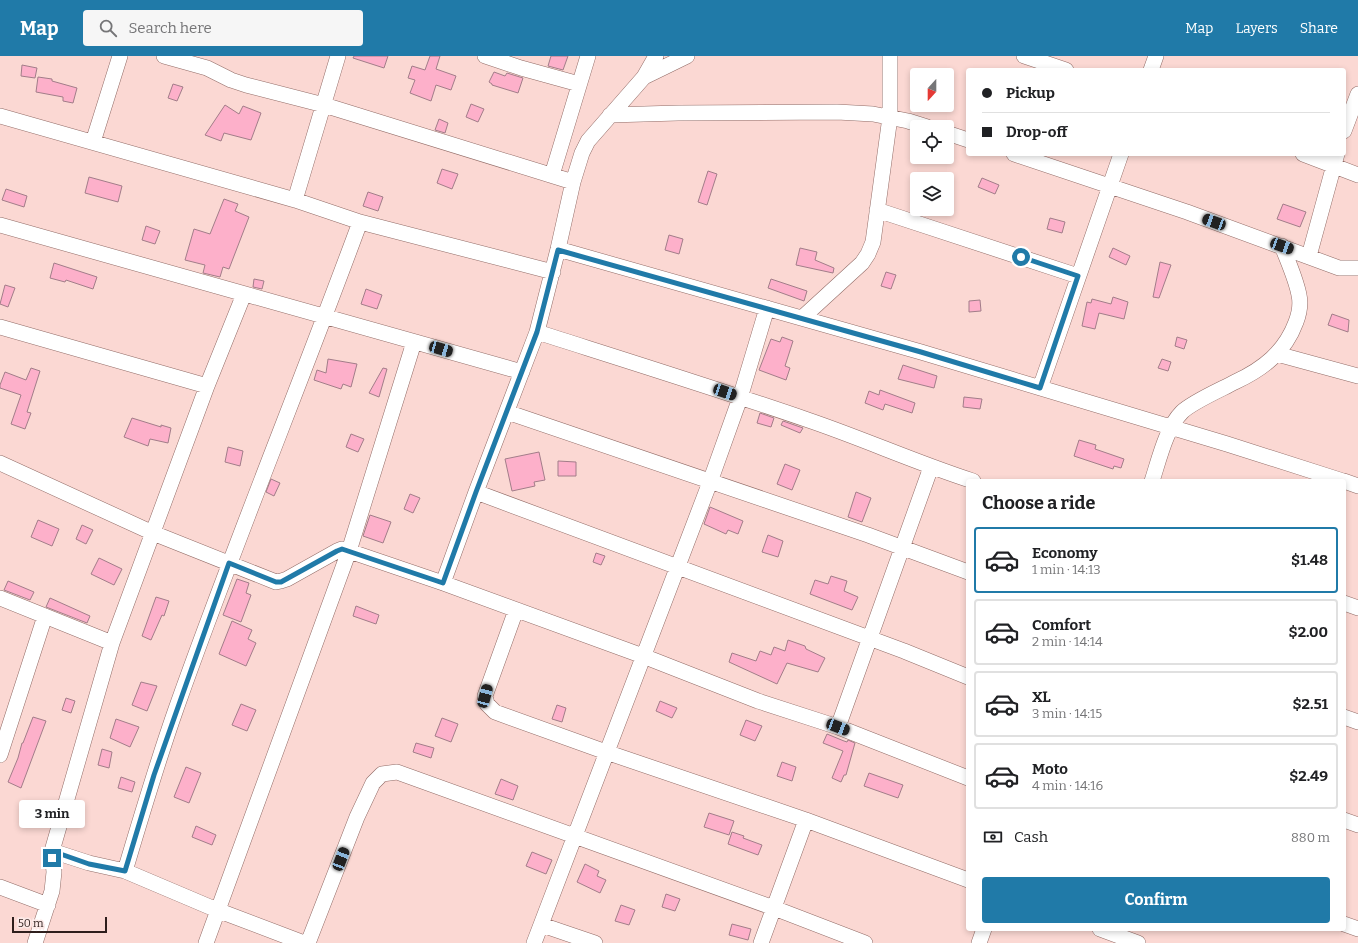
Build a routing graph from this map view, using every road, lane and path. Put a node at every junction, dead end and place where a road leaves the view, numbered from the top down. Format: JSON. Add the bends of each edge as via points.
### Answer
{"nodes":[{"id":1,"x":120,"y":56,"type":"edge"},
{"id":2,"x":164,"y":56,"type":"edge"},
{"id":3,"x":338,"y":56,"type":"edge"},
{"id":4,"x":485,"y":56,"type":"edge"},
{"id":5,"x":588,"y":56,"type":"edge"},
{"id":6,"x":656,"y":56,"type":"edge"},
{"id":7,"x":687,"y":56,"type":"edge"},
{"id":8,"x":890,"y":56,"type":"edge"},
{"id":9,"x":1024,"y":56,"type":"edge"},
{"id":10,"x":1156,"y":56,"type":"edge"},
{"id":11,"x":1060,"y":68,"type":"edge"},
{"id":12,"x":1152,"y":68,"type":"edge"},
{"id":13,"x":644,"y":77,"type":"junction"},
{"id":14,"x":579,"y":84,"type":"junction"},
{"id":15,"x":1358,"y":94,"type":"edge"},
{"id":16,"x":324,"y":105,"type":"junction"},
{"id":17,"x":610,"y":115,"type":"junction"},
{"id":18,"x":0,"y":116,"type":"edge"},
{"id":19,"x":890,"y":117,"type":"junction"},
{"id":20,"x":910,"y":122,"type":"edge"},
{"id":21,"x":1346,"y":126,"type":"edge"},
{"id":22,"x":954,"y":135,"type":"edge"},
{"id":23,"x":966,"y":139,"type":"edge"},
{"id":24,"x":93,"y":142,"type":"junction"},
{"id":25,"x":1020,"y":156,"type":"edge"},
{"id":26,"x":1120,"y":156,"type":"edge"},
{"id":27,"x":1314,"y":156,"type":"edge"},
{"id":28,"x":1336,"y":160,"type":"edge"},
{"id":29,"x":552,"y":175,"type":"junction"},
{"id":30,"x":1358,"y":175,"type":"edge"},
{"id":31,"x":573,"y":182,"type":"junction"},
{"id":32,"x":1110,"y":185,"type":"junction"},
{"id":33,"x":295,"y":200,"type":"junction"},
{"id":34,"x":877,"y":210,"type":"junction"},
{"id":35,"x":360,"y":222,"type":"junction"},
{"id":36,"x":0,"y":225,"type":"edge"},
{"id":37,"x":1282,"y":246,"type":"junction"},
{"id":38,"x":558,"y":250,"type":"junction"},
{"id":39,"x":1309,"y":256,"type":"junction"},
{"id":40,"x":1358,"y":268,"type":"edge"},
{"id":41,"x":553,"y":272,"type":"junction"},
{"id":42,"x":1078,"y":276,"type":"junction"},
{"id":43,"x":244,"y":294,"type":"junction"},
{"id":44,"x":767,"y":308,"type":"junction"},
{"id":45,"x":325,"y":317,"type":"junction"},
{"id":46,"x":802,"y":318,"type":"junction"},
{"id":47,"x":0,"y":327,"type":"edge"},
{"id":48,"x":537,"y":332,"type":"junction"},
{"id":49,"x":414,"y":342,"type":"junction"},
{"id":50,"x":1277,"y":354,"type":"junction"},
{"id":51,"x":522,"y":372,"type":"junction"},
{"id":52,"x":1358,"y":376,"type":"edge"},
{"id":53,"x":207,"y":386,"type":"junction"},
{"id":54,"x":1040,"y":388,"type":"junction"},
{"id":55,"x":740,"y":398,"type":"junction"},
{"id":56,"x":507,"y":412,"type":"junction"},
{"id":57,"x":1171,"y":427,"type":"junction"},
{"id":58,"x":0,"y":463,"type":"edge"},
{"id":59,"x":931,"y":467,"type":"junction"},
{"id":60,"x":967,"y":479,"type":"edge"},
{"id":61,"x":1153,"y":479,"type":"edge"},
{"id":62,"x":1338,"y":479,"type":"edge"},
{"id":63,"x":710,"y":482,"type":"junction"},
{"id":64,"x":1346,"y":482,"type":"edge"},
{"id":65,"x":1358,"y":486,"type":"edge"},
{"id":66,"x":476,"y":492,"type":"junction"},
{"id":67,"x":153,"y":533,"type":"junction"},
{"id":68,"x":903,"y":548,"type":"junction"},
{"id":69,"x":350,"y":551,"type":"junction"},
{"id":70,"x":229,"y":563,"type":"junction"},
{"id":71,"x":677,"y":568,"type":"junction"},
{"id":72,"x":966,"y":571,"type":"edge"},
{"id":73,"x":443,"y":583,"type":"junction"},
{"id":74,"x":0,"y":598,"type":"edge"},
{"id":75,"x":1346,"y":604,"type":"edge"},
{"id":76,"x":1358,"y":608,"type":"edge"},
{"id":77,"x":516,"y":610,"type":"junction"},
{"id":78,"x":45,"y":616,"type":"junction"},
{"id":79,"x":870,"y":638,"type":"junction"},
{"id":80,"x":112,"y":643,"type":"junction"},
{"id":81,"x":643,"y":656,"type":"junction"},
{"id":82,"x":966,"y":676,"type":"edge"},
{"id":83,"x":1346,"y":718,"type":"edge"},
{"id":84,"x":1358,"y":722,"type":"edge"},
{"id":85,"x":838,"y":727,"type":"junction"},
{"id":86,"x":1,"y":749,"type":"edge"},
{"id":87,"x":606,"y":752,"type":"junction"},
{"id":88,"x":966,"y":777,"type":"edge"},
{"id":89,"x":806,"y":820,"type":"junction"},
{"id":90,"x":1346,"y":821,"type":"edge"},
{"id":91,"x":1358,"y":825,"type":"edge"},
{"id":92,"x":574,"y":836,"type":"junction"},
{"id":93,"x":52,"y":851,"type":"junction"},
{"id":94,"x":125,"y":871,"type":"junction"},
{"id":95,"x":966,"y":879,"type":"edge"},
{"id":96,"x":0,"y":887,"type":"edge"},
{"id":97,"x":48,"y":905,"type":"junction"},
{"id":98,"x":774,"y":908,"type":"junction"},
{"id":99,"x":217,"y":910,"type":"junction"},
{"id":100,"x":542,"y":925,"type":"junction"},
{"id":101,"x":1346,"y":925,"type":"edge"},
{"id":102,"x":1358,"y":930,"type":"edge"},
{"id":103,"x":983,"y":931,"type":"edge"},
{"id":104,"x":1105,"y":931,"type":"edge"},
{"id":105,"x":35,"y":943,"type":"edge"},
{"id":106,"x":206,"y":943,"type":"edge"},
{"id":107,"x":304,"y":943,"type":"edge"},
{"id":108,"x":308,"y":943,"type":"edge"},
{"id":109,"x":534,"y":943,"type":"edge"},
{"id":110,"x":595,"y":943,"type":"edge"},
{"id":111,"x":761,"y":943,"type":"edge"},
{"id":112,"x":865,"y":943,"type":"edge"},
{"id":113,"x":979,"y":943,"type":"edge"},
{"id":114,"x":1138,"y":943,"type":"edge"}],
"edges":[{"from":1,"to":24,"type":"street"},
{"from":2,"to":16,"type":"street","via":[[207,68],[246,85]]},
{"from":3,"to":16,"type":"street"},
{"from":4,"to":14,"type":"street"},
{"from":5,"to":14,"type":"street"},
{"from":6,"to":13,"type":"street"},
{"from":7,"to":13,"type":"street"},
{"from":8,"to":19,"type":"street"},
{"from":9,"to":11,"type":"street"},
{"from":10,"to":12,"type":"street"},
{"from":13,"to":17,"type":"street"},
{"from":14,"to":29,"type":"street"},
{"from":15,"to":21,"type":"street"},
{"from":16,"to":29,"type":"street"},
{"from":16,"to":33,"type":"street"},
{"from":17,"to":19,"type":"street","via":[[837,112]]},
{"from":17,"to":31,"type":"street","via":[[588,141]]},
{"from":18,"to":24,"type":"street"},
{"from":19,"to":20,"type":"street"},
{"from":19,"to":34,"type":"street"},
{"from":22,"to":23,"type":"street"},
{"from":24,"to":33,"type":"street"},
{"from":25,"to":32,"type":"street"},
{"from":26,"to":32,"type":"street"},
{"from":27,"to":28,"type":"street"},
{"from":28,"to":30,"type":"street"},
{"from":28,"to":39,"type":"street"},
{"from":29,"to":31,"type":"street"},
{"from":31,"to":38,"type":"street"},
{"from":32,"to":37,"type":"street"},
{"from":32,"to":42,"type":"street"},
{"from":33,"to":35,"type":"street"},
{"from":34,"to":42,"type":"street"},
{"from":34,"to":46,"type":"street","via":[[873,242],[862,263]]},
{"from":35,"to":41,"type":"street"},
{"from":35,"to":45,"type":"street"},
{"from":36,"to":43,"type":"street"},
{"from":37,"to":39,"type":"street"},
{"from":37,"to":50,"type":"street","via":[[1300,306],[1293,332]]},
{"from":38,"to":41,"type":"street"},
{"from":38,"to":44,"type":"street"},
{"from":39,"to":40,"type":"street","via":[[1339,268]]},
{"from":41,"to":48,"type":"street"},
{"from":42,"to":54,"type":"street"},
{"from":43,"to":45,"type":"street"},
{"from":43,"to":53,"type":"street"},
{"from":44,"to":46,"type":"street"},
{"from":44,"to":55,"type":"street"},
{"from":45,"to":49,"type":"street"},
{"from":45,"to":70,"type":"street"},
{"from":46,"to":54,"type":"street"},
{"from":47,"to":53,"type":"street"},
{"from":48,"to":51,"type":"street"},
{"from":48,"to":55,"type":"street"},
{"from":49,"to":51,"type":"street"},
{"from":49,"to":69,"type":"street"},
{"from":50,"to":52,"type":"street"},
{"from":50,"to":57,"type":"street","via":[[1257,371],[1183,411]]},
{"from":51,"to":56,"type":"street"},
{"from":53,"to":67,"type":"street"},
{"from":54,"to":57,"type":"street"},
{"from":55,"to":59,"type":"street","via":[[810,420]]},
{"from":55,"to":63,"type":"street"},
{"from":56,"to":63,"type":"street"},
{"from":56,"to":66,"type":"street"},
{"from":57,"to":61,"type":"street"},
{"from":57,"to":62,"type":"street"},
{"from":58,"to":67,"type":"street"},
{"from":59,"to":60,"type":"street"},
{"from":59,"to":68,"type":"street"},
{"from":63,"to":68,"type":"street"},
{"from":63,"to":71,"type":"street"},
{"from":64,"to":65,"type":"street"},
{"from":66,"to":71,"type":"street"},
{"from":66,"to":73,"type":"street"},
{"from":67,"to":70,"type":"street"},
{"from":67,"to":80,"type":"street"},
{"from":68,"to":72,"type":"street"},
{"from":68,"to":79,"type":"street"},
{"from":69,"to":70,"type":"street","via":[[337,551],[281,582]]},
{"from":69,"to":73,"type":"street"},
{"from":69,"to":99,"type":"street"},
{"from":70,"to":94,"type":"street","via":[[156,768]]},
{"from":71,"to":79,"type":"street"},
{"from":71,"to":81,"type":"street"},
{"from":73,"to":77,"type":"street"},
{"from":74,"to":78,"type":"street"},
{"from":75,"to":76,"type":"street"},
{"from":77,"to":81,"type":"street"},
{"from":77,"to":87,"type":"street","via":[[487,688],[487,704],[495,712]]},
{"from":78,"to":80,"type":"street"},
{"from":78,"to":86,"type":"street"},
{"from":79,"to":82,"type":"street"},
{"from":79,"to":85,"type":"street"},
{"from":80,"to":93,"type":"street"},
{"from":81,"to":85,"type":"street","via":[[758,701]]},
{"from":81,"to":87,"type":"street"},
{"from":83,"to":84,"type":"street"},
{"from":85,"to":88,"type":"street"},
{"from":87,"to":89,"type":"street"},
{"from":87,"to":92,"type":"street"},
{"from":89,"to":95,"type":"street"},
{"from":89,"to":98,"type":"street"},
{"from":90,"to":91,"type":"street"},
{"from":92,"to":98,"type":"street"},
{"from":92,"to":100,"type":"street"},
{"from":92,"to":108,"type":"street","via":[[397,772],[382,774],[373,783],[357,817]]},
{"from":93,"to":94,"type":"street","via":[[89,864]]},
{"from":93,"to":97,"type":"street","via":[[54,881]]},
{"from":94,"to":99,"type":"street"},
{"from":96,"to":97,"type":"street"},
{"from":97,"to":105,"type":"street"},
{"from":98,"to":111,"type":"street"},
{"from":98,"to":112,"type":"street"},
{"from":99,"to":106,"type":"street"},
{"from":99,"to":107,"type":"street"},
{"from":100,"to":109,"type":"street"},
{"from":100,"to":110,"type":"street"},
{"from":101,"to":102,"type":"street"},
{"from":103,"to":113,"type":"street"},
{"from":104,"to":114,"type":"street"}]}
